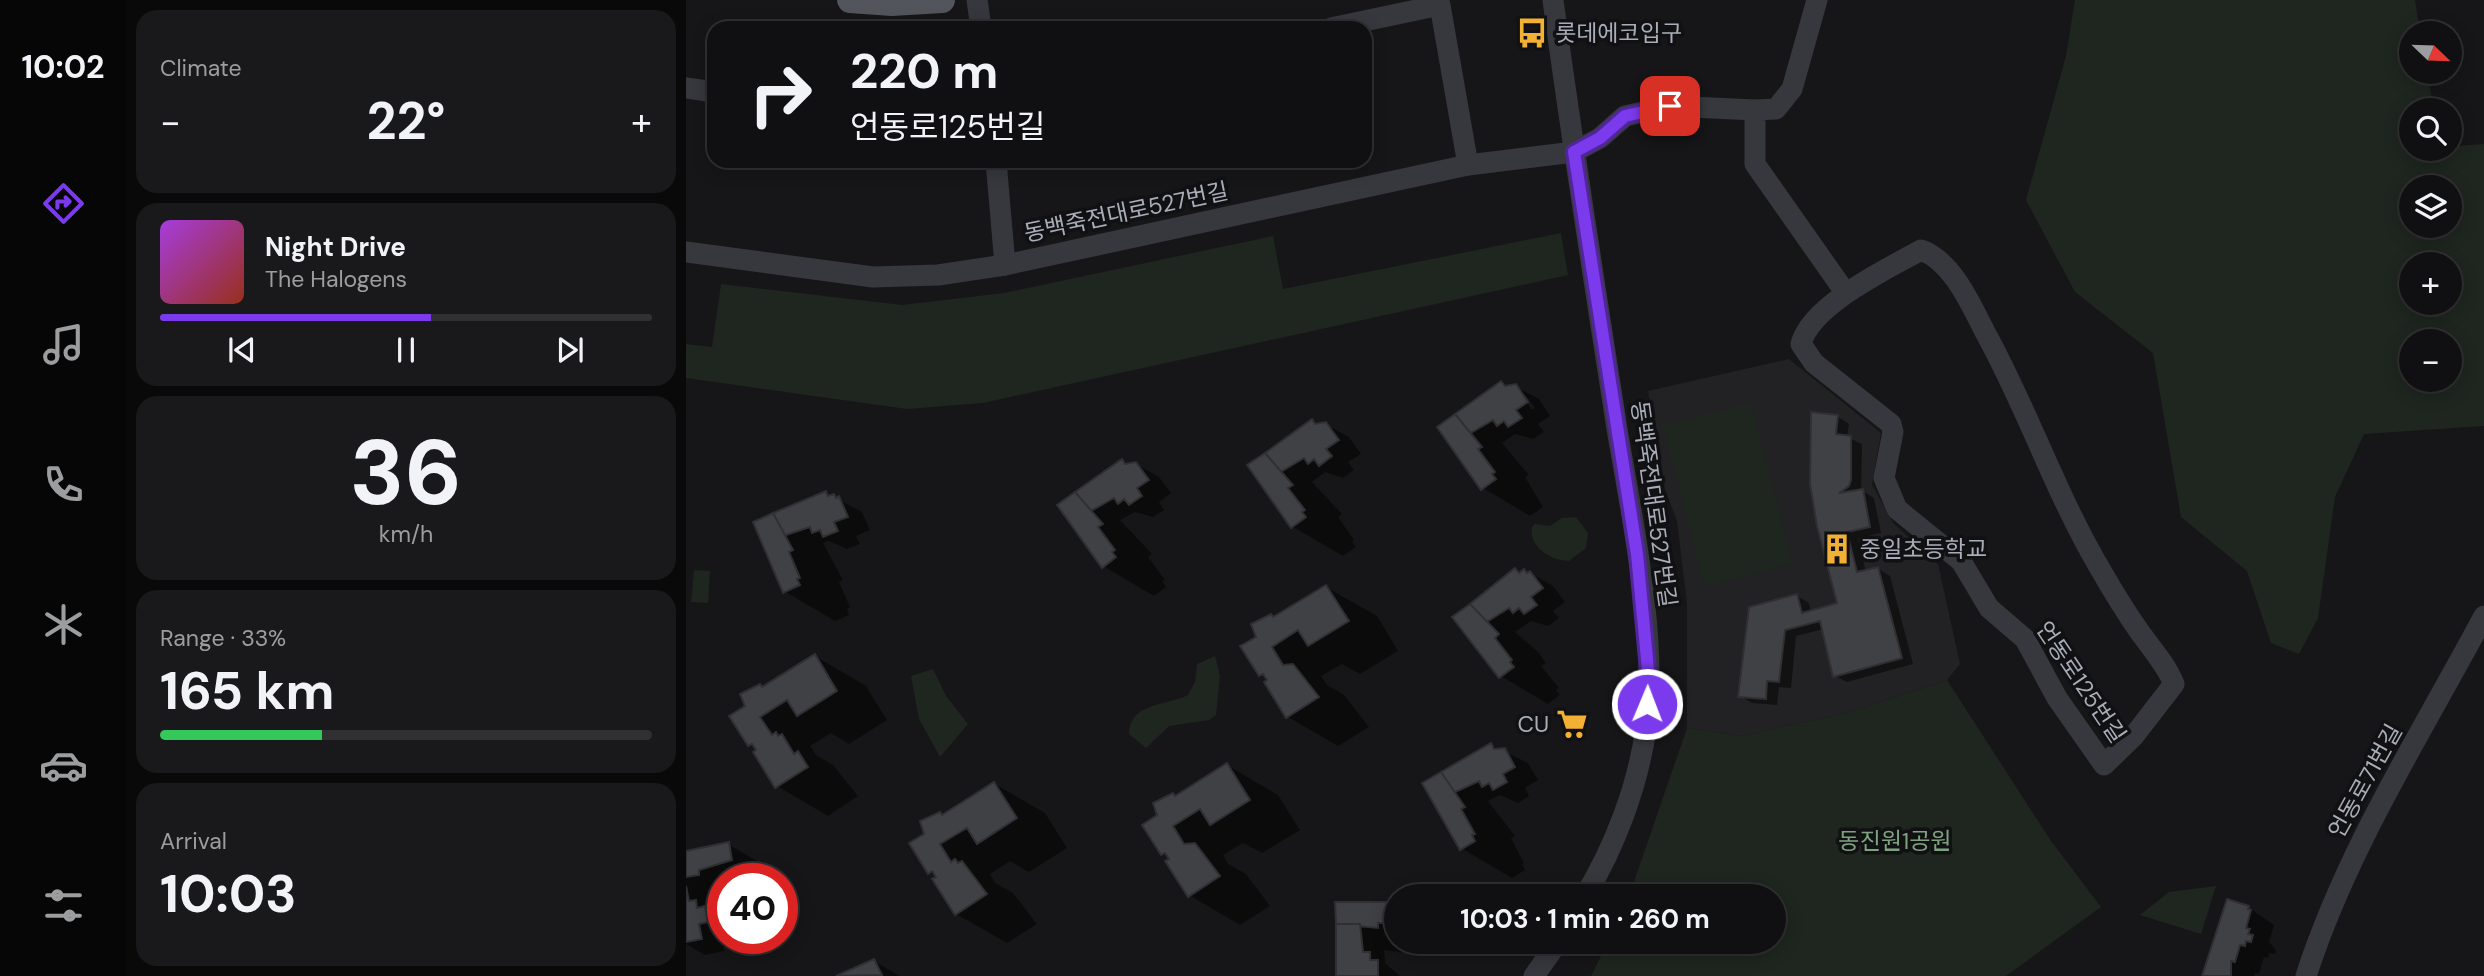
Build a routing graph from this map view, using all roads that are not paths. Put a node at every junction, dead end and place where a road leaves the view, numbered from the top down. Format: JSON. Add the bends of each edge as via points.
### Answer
{"nodes":[{"id":1,"x":850,"y":0,"type":"edge"},
{"id":2,"x":928,"y":0,"type":"edge"},
{"id":3,"x":977,"y":0,"type":"edge"},
{"id":4,"x":1553,"y":0,"type":"edge"},
{"id":5,"x":1816,"y":0,"type":"edge"},
{"id":6,"x":980,"y":21,"type":"edge"},
{"id":7,"x":1364,"y":21,"type":"edge"},
{"id":8,"x":686,"y":88,"type":"edge"},
{"id":9,"x":707,"y":91,"type":"edge"},
{"id":10,"x":1755,"y":110,"type":"junction"},
{"id":11,"x":1574,"y":152,"type":"junction"},
{"id":12,"x":1468,"y":165,"type":"junction"},
{"id":13,"x":997,"y":168,"type":"edge"},
{"id":14,"x":686,"y":252,"type":"edge"},
{"id":15,"x":1005,"y":265,"type":"junction"},
{"id":16,"x":1846,"y":292,"type":"junction"},
{"id":17,"x":2484,"y":616,"type":"edge"},
{"id":18,"x":1592,"y":884,"type":"edge"},
{"id":19,"x":1550,"y":954,"type":"edge"},
{"id":20,"x":1534,"y":976,"type":"edge"},
{"id":21,"x":2306,"y":976,"type":"edge"}],
"edges":[{"from":1,"to":2,"type":"main road"},
{"from":3,"to":6,"type":"street"},
{"from":4,"to":11,"type":"street","name":"동백죽전대로527번길"},
{"from":5,"to":10,"type":"street","via":[[1792,89],[1776,109]]},
{"from":7,"to":12,"type":"street","via":[[1440,5]]},
{"from":8,"to":9,"type":"street"},
{"from":10,"to":11,"type":"street","via":[[1687,104],[1657,108],[1625,116],[1600,138]]},
{"from":10,"to":16,"type":"street","via":[[1755,164]]},
{"from":11,"to":12,"type":"street","name":"동백죽전대로527번길"},
{"from":11,"to":18,"type":"street","name":"동백죽전대로527번길","via":[[1637,554],[1649,680],[1638,766],[1610,848]]},
{"from":12,"to":15,"type":"street","name":"동백죽전대로527번길"},
{"from":13,"to":15,"type":"street"},
{"from":14,"to":15,"type":"street","name":"동백죽전대로527번길","via":[[873,277],[938,275]]},
{"from":16,"to":16,"type":"street","name":"언동로125번길","via":[[1804,332],[1801,344],[1814,363],[1891,424],[1884,478],[1897,509],[1961,561],[1989,608],[2025,639],[2057,698],[2104,765],[2133,737],[2174,684],[2094,559],[1983,327],[1944,265],[1921,250]]},
{"from":17,"to":21,"type":"street","name":"언동로71번길","via":[[2346,871],[2325,916]]},
{"from":19,"to":20,"type":"street"}]}
